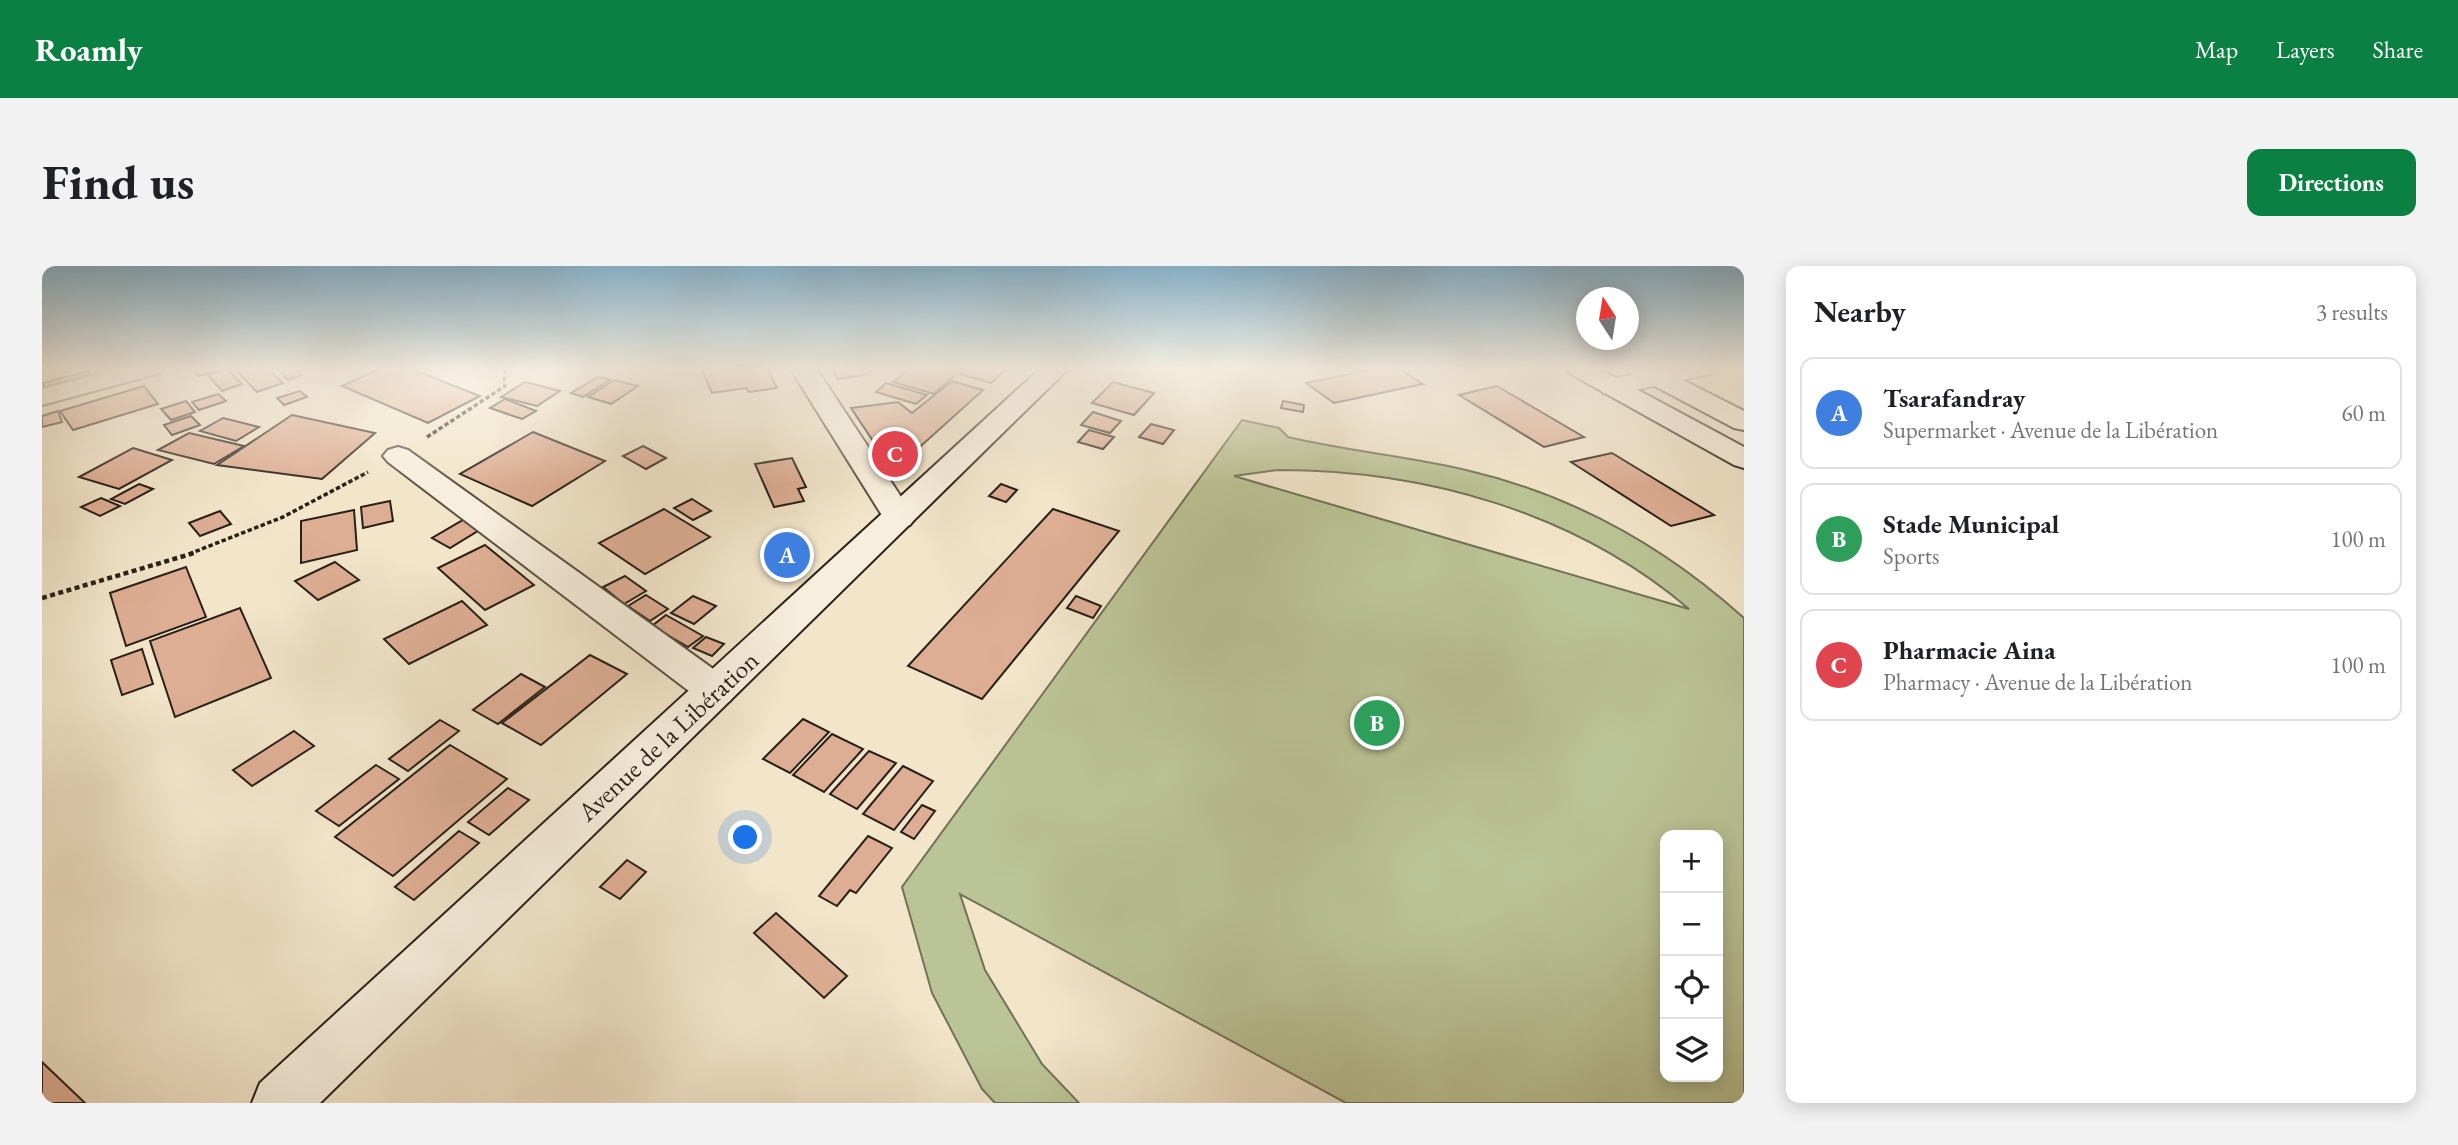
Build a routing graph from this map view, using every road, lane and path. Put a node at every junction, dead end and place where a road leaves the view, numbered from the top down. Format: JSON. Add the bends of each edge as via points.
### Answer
{"nodes":[{"id":1,"x":473,"y":407,"type":"edge"},
{"id":2,"x":828,"y":407,"type":"edge"},
{"id":3,"x":1015,"y":407,"type":"edge"},
{"id":4,"x":1649,"y":407,"type":"edge"},
{"id":5,"x":1715,"y":407,"type":"edge"},
{"id":6,"x":1744,"y":422,"type":"edge"},
{"id":7,"x":398,"y":456,"type":"junction"},
{"id":8,"x":1744,"y":459,"type":"edge"},
{"id":9,"x":899,"y":518,"type":"junction"},
{"id":10,"x":42,"y":598,"type":"edge"},
{"id":11,"x":716,"y":691,"type":"junction"},
{"id":12,"x":280,"y":1103,"type":"edge"}],
"edges":[{"from":1,"to":7,"type":"path"},
{"from":2,"to":9,"type":"main road"},
{"from":3,"to":9,"type":"main road","name":"Avenue de la Libération"},
{"from":4,"to":8,"type":"main road"},
{"from":5,"to":6,"type":"main road"},
{"from":7,"to":10,"type":"path","via":[[283,517],[206,548]]},
{"from":7,"to":11,"type":"main road"},
{"from":9,"to":11,"type":"main road","name":"Avenue de la Libération"},
{"from":11,"to":12,"type":"main road","name":"Avenue de la Libération"}]}
